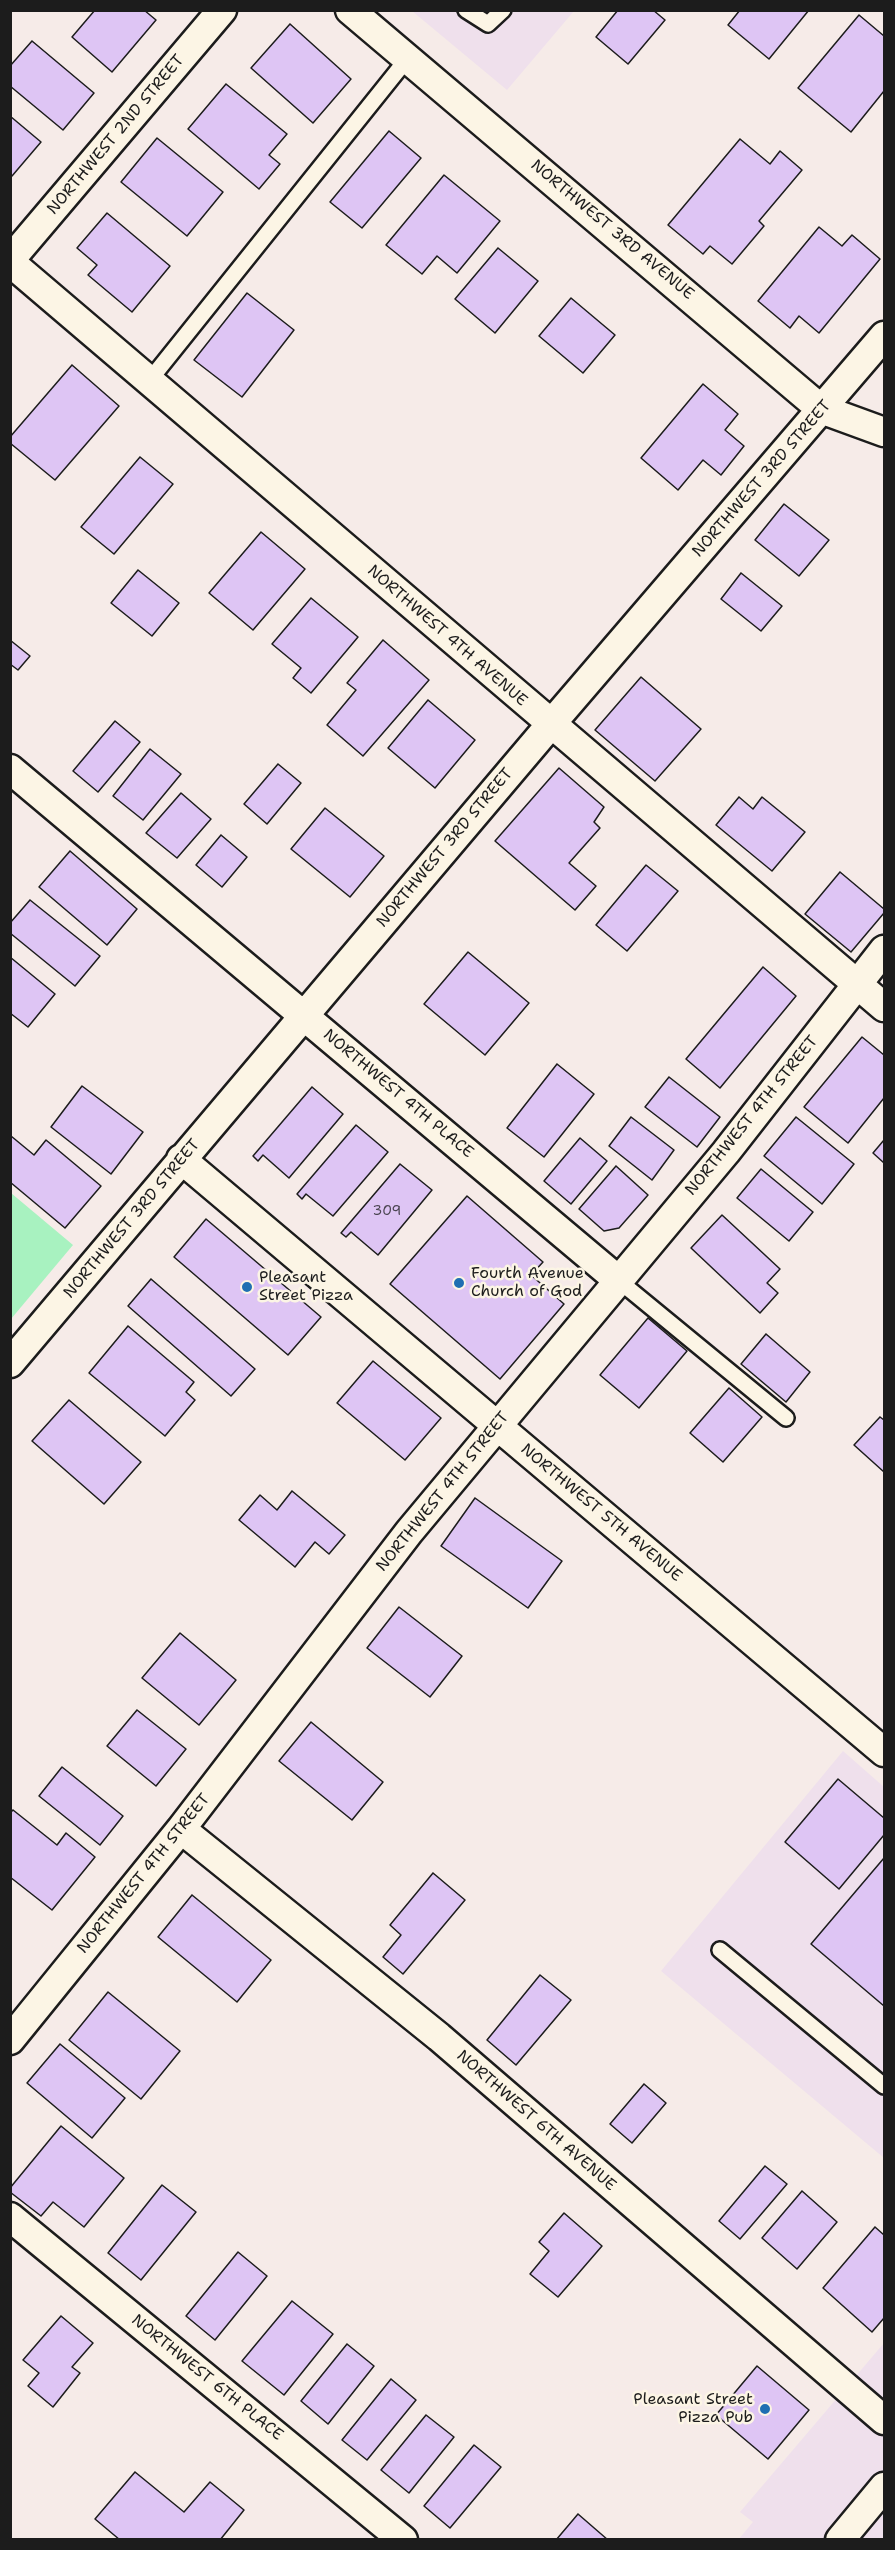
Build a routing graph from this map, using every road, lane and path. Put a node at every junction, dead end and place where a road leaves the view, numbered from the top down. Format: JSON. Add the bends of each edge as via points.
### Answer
{"nodes":[{"id":1,"x":222,"y":10,"type":"edge"},
{"id":2,"x":350,"y":10,"type":"edge"},
{"id":3,"x":466,"y":10,"type":"edge"},
{"id":4,"x":504,"y":10,"type":"edge"},
{"id":5,"x":407,"y":59,"type":"junction"},
{"id":6,"x":10,"y":261,"type":"edge"},
{"id":7,"x":885,"y":336,"type":"edge"},
{"id":8,"x":149,"y":381,"type":"junction"},
{"id":9,"x":821,"y":409,"type":"junction"},
{"id":10,"x":885,"y":432,"type":"edge"},
{"id":11,"x":550,"y":724,"type":"junction"},
{"id":12,"x":10,"y":769,"type":"edge"},
{"id":13,"x":885,"y":950,"type":"edge"},
{"id":14,"x":857,"y":984,"type":"junction"},
{"id":15,"x":885,"y":1007,"type":"edge"},
{"id":16,"x":303,"y":1015,"type":"junction"},
{"id":17,"x":181,"y":1159,"type":"junction"},
{"id":18,"x":618,"y":1280,"type":"junction"},
{"id":19,"x":10,"y":1363,"type":"edge"},
{"id":20,"x":786,"y":1419,"type":"dead end"},
{"id":21,"x":497,"y":1426,"type":"junction"},
{"id":22,"x":885,"y":1752,"type":"edge"},
{"id":23,"x":181,"y":1829,"type":"junction"},
{"id":24,"x":720,"y":1950,"type":"dead end"},
{"id":25,"x":10,"y":2040,"type":"edge"},
{"id":26,"x":885,"y":2086,"type":"edge"},
{"id":27,"x":10,"y":2217,"type":"edge"},
{"id":28,"x":885,"y":2420,"type":"edge"},
{"id":29,"x":885,"y":2487,"type":"edge"},
{"id":30,"x":403,"y":2540,"type":"edge"},
{"id":31,"x":840,"y":2540,"type":"edge"}],
"edges":[{"from":1,"to":6,"type":"street","name":"NORTHWEST 2ND STREET"},
{"from":2,"to":5,"type":"street","name":"NORTHWEST 3RD AVENUE"},
{"from":3,"to":4,"type":"lane","via":[[488,24]]},
{"from":5,"to":8,"type":"lane"},
{"from":5,"to":9,"type":"street","name":"NORTHWEST 3RD AVENUE"},
{"from":6,"to":8,"type":"street","name":"NORTHWEST 4TH AVENUE"},
{"from":7,"to":9,"type":"street","name":"NORTHWEST 3RD STREET"},
{"from":8,"to":11,"type":"street","name":"NORTHWEST 4TH AVENUE"},
{"from":9,"to":10,"type":"street","name":"NORTHWEST 3RD AVENUE"},
{"from":9,"to":11,"type":"street","name":"NORTHWEST 3RD STREET"},
{"from":11,"to":14,"type":"street","name":"NORTHWEST 4TH AVENUE"},
{"from":11,"to":16,"type":"street","name":"NORTHWEST 3RD STREET"},
{"from":12,"to":16,"type":"street","name":"NORTHWEST 4TH PLACE"},
{"from":13,"to":14,"type":"street","name":"NORTHWEST 4TH STREET"},
{"from":14,"to":15,"type":"street","name":"NORTHWEST 4TH AVENUE"},
{"from":14,"to":18,"type":"street","name":"NORTHWEST 4TH STREET","via":[[726,1152]]},
{"from":16,"to":17,"type":"street","name":"NORTHWEST 3RD STREET"},
{"from":16,"to":18,"type":"street","name":"NORTHWEST 4TH PLACE"},
{"from":17,"to":19,"type":"street","name":"NORTHWEST 3RD STREET"},
{"from":17,"to":21,"type":"street","name":"NORTHWEST 5TH AVENUE"},
{"from":18,"to":20,"type":"lane","name":"NORTHWEST 4TH PLACE"},
{"from":18,"to":21,"type":"street","name":"NORTHWEST 4TH STREET"},
{"from":21,"to":22,"type":"street","name":"NORTHWEST 5TH AVENUE"},
{"from":21,"to":23,"type":"street","name":"NORTHWEST 4TH STREET","via":[[409,1532]]},
{"from":23,"to":25,"type":"street","name":"NORTHWEST 4TH STREET"},
{"from":23,"to":28,"type":"street","name":"NORTHWEST 6TH AVENUE","via":[[439,2037]]},
{"from":24,"to":26,"type":"lane"},
{"from":27,"to":30,"type":"street","name":"NORTHWEST 6TH PLACE"},
{"from":29,"to":31,"type":"street"}]}
